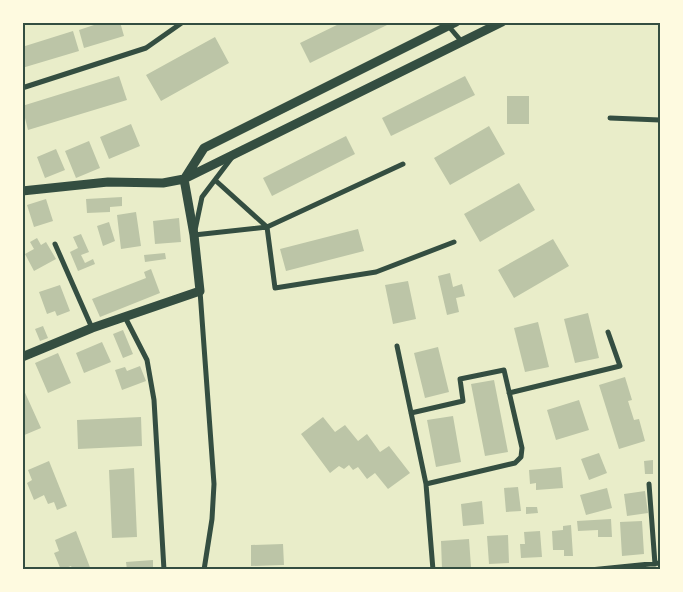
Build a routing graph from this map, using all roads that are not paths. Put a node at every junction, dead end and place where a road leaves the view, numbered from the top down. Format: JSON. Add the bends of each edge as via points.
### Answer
{"nodes":[{"id":1,"x":183,"y":22,"type":"edge"},
{"id":2,"x":502,"y":22,"type":"edge"},
{"id":3,"x":450,"y":24,"type":"edge"},
{"id":4,"x":462,"y":42,"type":"junction"},
{"id":5,"x":22,"y":88,"type":"edge"},
{"id":6,"x":610,"y":118,"type":"dead end"},
{"id":7,"x":660,"y":120,"type":"edge"},
{"id":8,"x":235,"y":154,"type":"junction"},
{"id":9,"x":403,"y":164,"type":"dead end"},
{"id":10,"x":184,"y":180,"type":"junction"},
{"id":11,"x":215,"y":180,"type":"junction"},
{"id":12,"x":22,"y":191,"type":"edge"},
{"id":13,"x":267,"y":227,"type":"junction"},
{"id":14,"x":194,"y":235,"type":"junction"},
{"id":15,"x":454,"y":242,"type":"dead end"},
{"id":16,"x":54,"y":244,"type":"dead end"},
{"id":17,"x":200,"y":291,"type":"junction"},
{"id":18,"x":126,"y":319,"type":"junction"},
{"id":19,"x":92,"y":328,"type":"junction"},
{"id":20,"x":608,"y":332,"type":"dead end"},
{"id":21,"x":397,"y":346,"type":"dead end"},
{"id":22,"x":22,"y":357,"type":"edge"},
{"id":23,"x":509,"y":393,"type":"junction"},
{"id":24,"x":411,"y":413,"type":"junction"},
{"id":25,"x":426,"y":484,"type":"junction"},
{"id":26,"x":649,"y":484,"type":"dead end"},
{"id":27,"x":658,"y":563,"type":"edge"},
{"id":28,"x":164,"y":570,"type":"edge"},
{"id":29,"x":204,"y":570,"type":"edge"},
{"id":30,"x":433,"y":570,"type":"edge"},
{"id":31,"x":590,"y":570,"type":"edge"}],
"edges":[{"from":1,"to":5,"type":"street","via":[[146,48]]},
{"from":2,"to":4,"type":"street"},
{"from":3,"to":4,"type":"street"},
{"from":3,"to":10,"type":"street","via":[[204,148]]},
{"from":4,"to":8,"type":"street"},
{"from":6,"to":7,"type":"street"},
{"from":8,"to":10,"type":"street"},
{"from":8,"to":11,"type":"street"},
{"from":9,"to":13,"type":"street"},
{"from":10,"to":12,"type":"street","via":[[108,182]]},
{"from":10,"to":14,"type":"street"},
{"from":11,"to":13,"type":"street"},
{"from":11,"to":14,"type":"street","via":[[202,197]]},
{"from":13,"to":14,"type":"street"},
{"from":13,"to":15,"type":"street","via":[[275,288],[376,272]]},
{"from":14,"to":17,"type":"street"},
{"from":16,"to":19,"type":"street"},
{"from":17,"to":18,"type":"street"},
{"from":17,"to":29,"type":"street","via":[[214,484]]},
{"from":18,"to":19,"type":"street"},
{"from":18,"to":28,"type":"street","via":[[147,360],[154,400]]},
{"from":19,"to":22,"type":"street"},
{"from":20,"to":23,"type":"street","via":[[620,366]]},
{"from":21,"to":24,"type":"street"},
{"from":23,"to":24,"type":"street","via":[[504,370],[460,379],[463,401]]},
{"from":23,"to":25,"type":"street","via":[[522,448],[521,458],[515,463]]},
{"from":24,"to":25,"type":"street"},
{"from":25,"to":30,"type":"street"},
{"from":26,"to":27,"type":"street"},
{"from":27,"to":31,"type":"street"}]}
